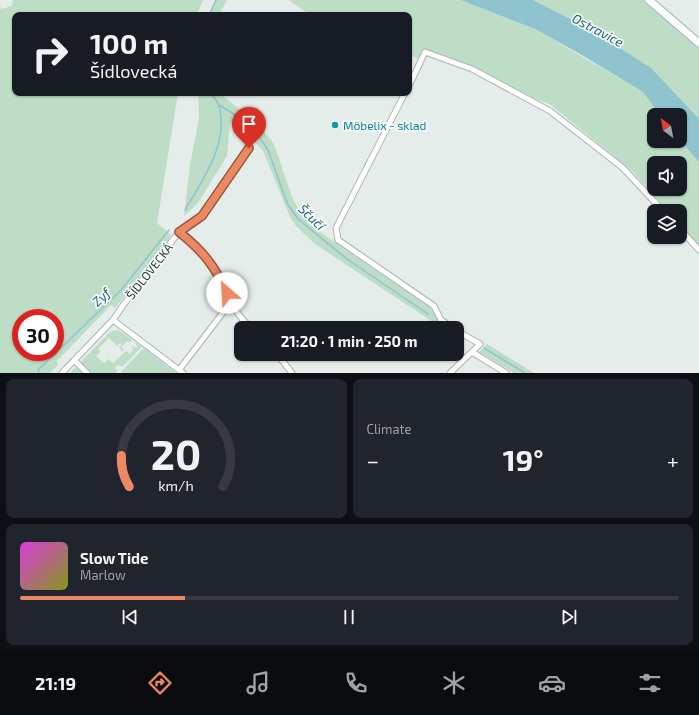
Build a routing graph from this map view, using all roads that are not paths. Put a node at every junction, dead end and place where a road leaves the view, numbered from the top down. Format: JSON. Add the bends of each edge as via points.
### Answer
{"nodes":[{"id":1,"x":649,"y":0,"type":"edge"},
{"id":2,"x":699,"y":43,"type":"edge"},
{"id":3,"x":412,"y":80,"type":"edge"},
{"id":4,"x":403,"y":96,"type":"edge"},
{"id":5,"x":249,"y":148,"type":"dead end"},
{"id":6,"x":656,"y":204,"type":"edge"},
{"id":7,"x":179,"y":232,"type":"junction"},
{"id":8,"x":687,"y":237,"type":"edge"},
{"id":9,"x":699,"y":250,"type":"edge"},
{"id":10,"x":231,"y":302,"type":"junction"},
{"id":11,"x":113,"y":320,"type":"junction"},
{"id":12,"x":242,"y":321,"type":"edge"},
{"id":13,"x":442,"y":321,"type":"edge"},
{"id":14,"x":464,"y":335,"type":"edge"},
{"id":15,"x":472,"y":352,"type":"junction"},
{"id":16,"x":74,"y":360,"type":"junction"},
{"id":17,"x":283,"y":361,"type":"edge"},
{"id":18,"x":181,"y":371,"type":"edge"},
{"id":19,"x":62,"y":373,"type":"edge"},
{"id":20,"x":87,"y":373,"type":"edge"},
{"id":21,"x":292,"y":373,"type":"edge"},
{"id":22,"x":450,"y":373,"type":"edge"},
{"id":23,"x":506,"y":373,"type":"edge"}],
"edges":[{"from":1,"to":2,"type":"main road"},
{"from":3,"to":6,"type":"street","via":[[425,52],[472,69],[550,111],[623,168]]},
{"from":4,"to":13,"type":"street","via":[[336,228],[338,240],[434,306]]},
{"from":5,"to":7,"type":"street","name":"ŠÍDLOVECKÁ","via":[[202,216]]},
{"from":7,"to":10,"type":"street","via":[[207,257]]},
{"from":7,"to":11,"type":"street","name":"ŠÍDLOVECKÁ"},
{"from":8,"to":9,"type":"street"},
{"from":10,"to":12,"type":"street"},
{"from":10,"to":18,"type":"street"},
{"from":11,"to":16,"type":"street","name":"ŠÍDLOVECKÁ"},
{"from":11,"to":18,"type":"street"},
{"from":14,"to":15,"type":"street","via":[[480,344]]},
{"from":15,"to":22,"type":"street"},
{"from":15,"to":23,"type":"street"},
{"from":16,"to":19,"type":"street","name":"ŠÍDLOVECKÁ"},
{"from":16,"to":20,"type":"street"},
{"from":17,"to":21,"type":"street"}]}
